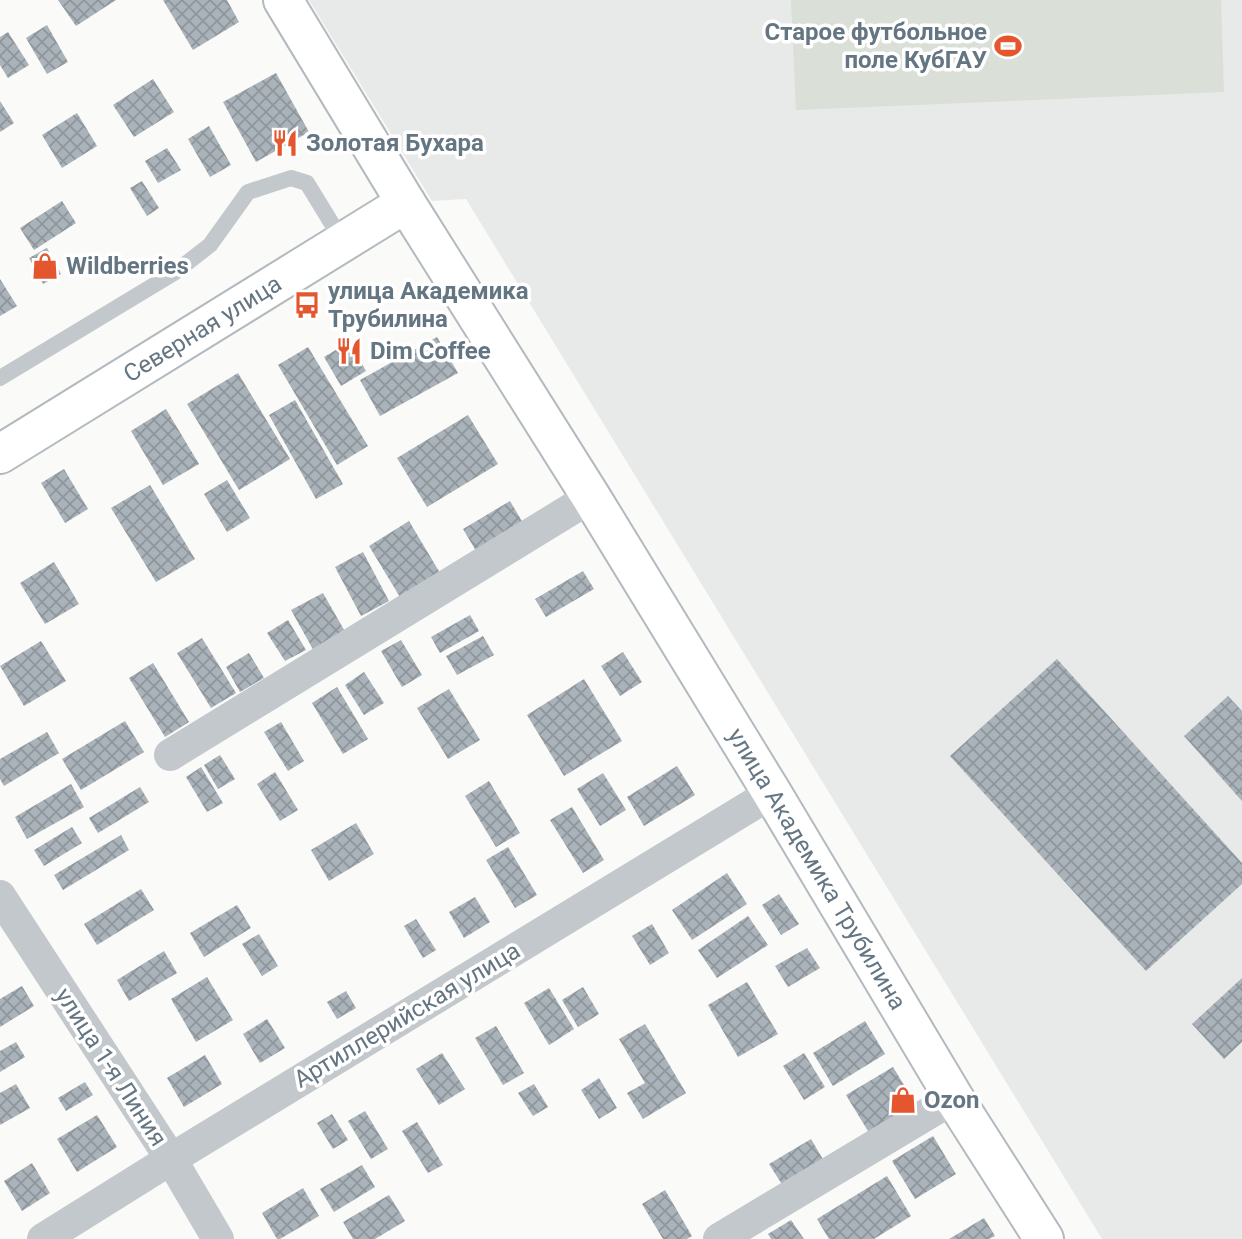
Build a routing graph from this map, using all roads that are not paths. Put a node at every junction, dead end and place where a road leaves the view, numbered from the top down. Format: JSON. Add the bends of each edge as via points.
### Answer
{"nodes":[{"id":1,"x":283,"y":0,"type":"edge"},
{"id":2,"x":406,"y":202,"type":"junction"},
{"id":3,"x":343,"y":242,"type":"junction"},
{"id":4,"x":0,"y":378,"type":"edge"},
{"id":5,"x":0,"y":454,"type":"edge"},
{"id":6,"x":591,"y":497,"type":"junction"},
{"id":7,"x":170,"y":755,"type":"dead end"},
{"id":8,"x":772,"y":793,"type":"junction"},
{"id":9,"x":0,"y":896,"type":"edge"},
{"id":10,"x":954,"y":1098,"type":"junction"},
{"id":11,"x":171,"y":1159,"type":"junction"},
{"id":12,"x":43,"y":1239,"type":"edge"},
{"id":13,"x":218,"y":1239,"type":"edge"},
{"id":14,"x":719,"y":1239,"type":"edge"},
{"id":15,"x":1044,"y":1239,"type":"edge"}],
"edges":[{"from":1,"to":2,"type":"main road","name":"улица Академика Трубилина"},
{"from":2,"to":3,"type":"main road","name":"Северная улица"},
{"from":2,"to":6,"type":"main road","name":"улица Академика Трубилина"},
{"from":3,"to":4,"type":"lane","via":[[307,183],[291,178],[248,192],[210,245],[174,273]]},
{"from":3,"to":5,"type":"main road","name":"Северная улица"},
{"from":6,"to":7,"type":"street"},
{"from":6,"to":8,"type":"main road","name":"улица Академика Трубилина"},
{"from":8,"to":10,"type":"main road","name":"улица Академика Трубилина"},
{"from":8,"to":11,"type":"street","name":"Артиллерийская улица"},
{"from":9,"to":11,"type":"street","name":"улица 1-я Линия"},
{"from":10,"to":14,"type":"street"},
{"from":10,"to":15,"type":"main road","name":"улица Академика Трубилина"},
{"from":11,"to":12,"type":"street","name":"Артиллерийская улица"},
{"from":11,"to":13,"type":"street","name":"улица 1-я Линия"}]}
